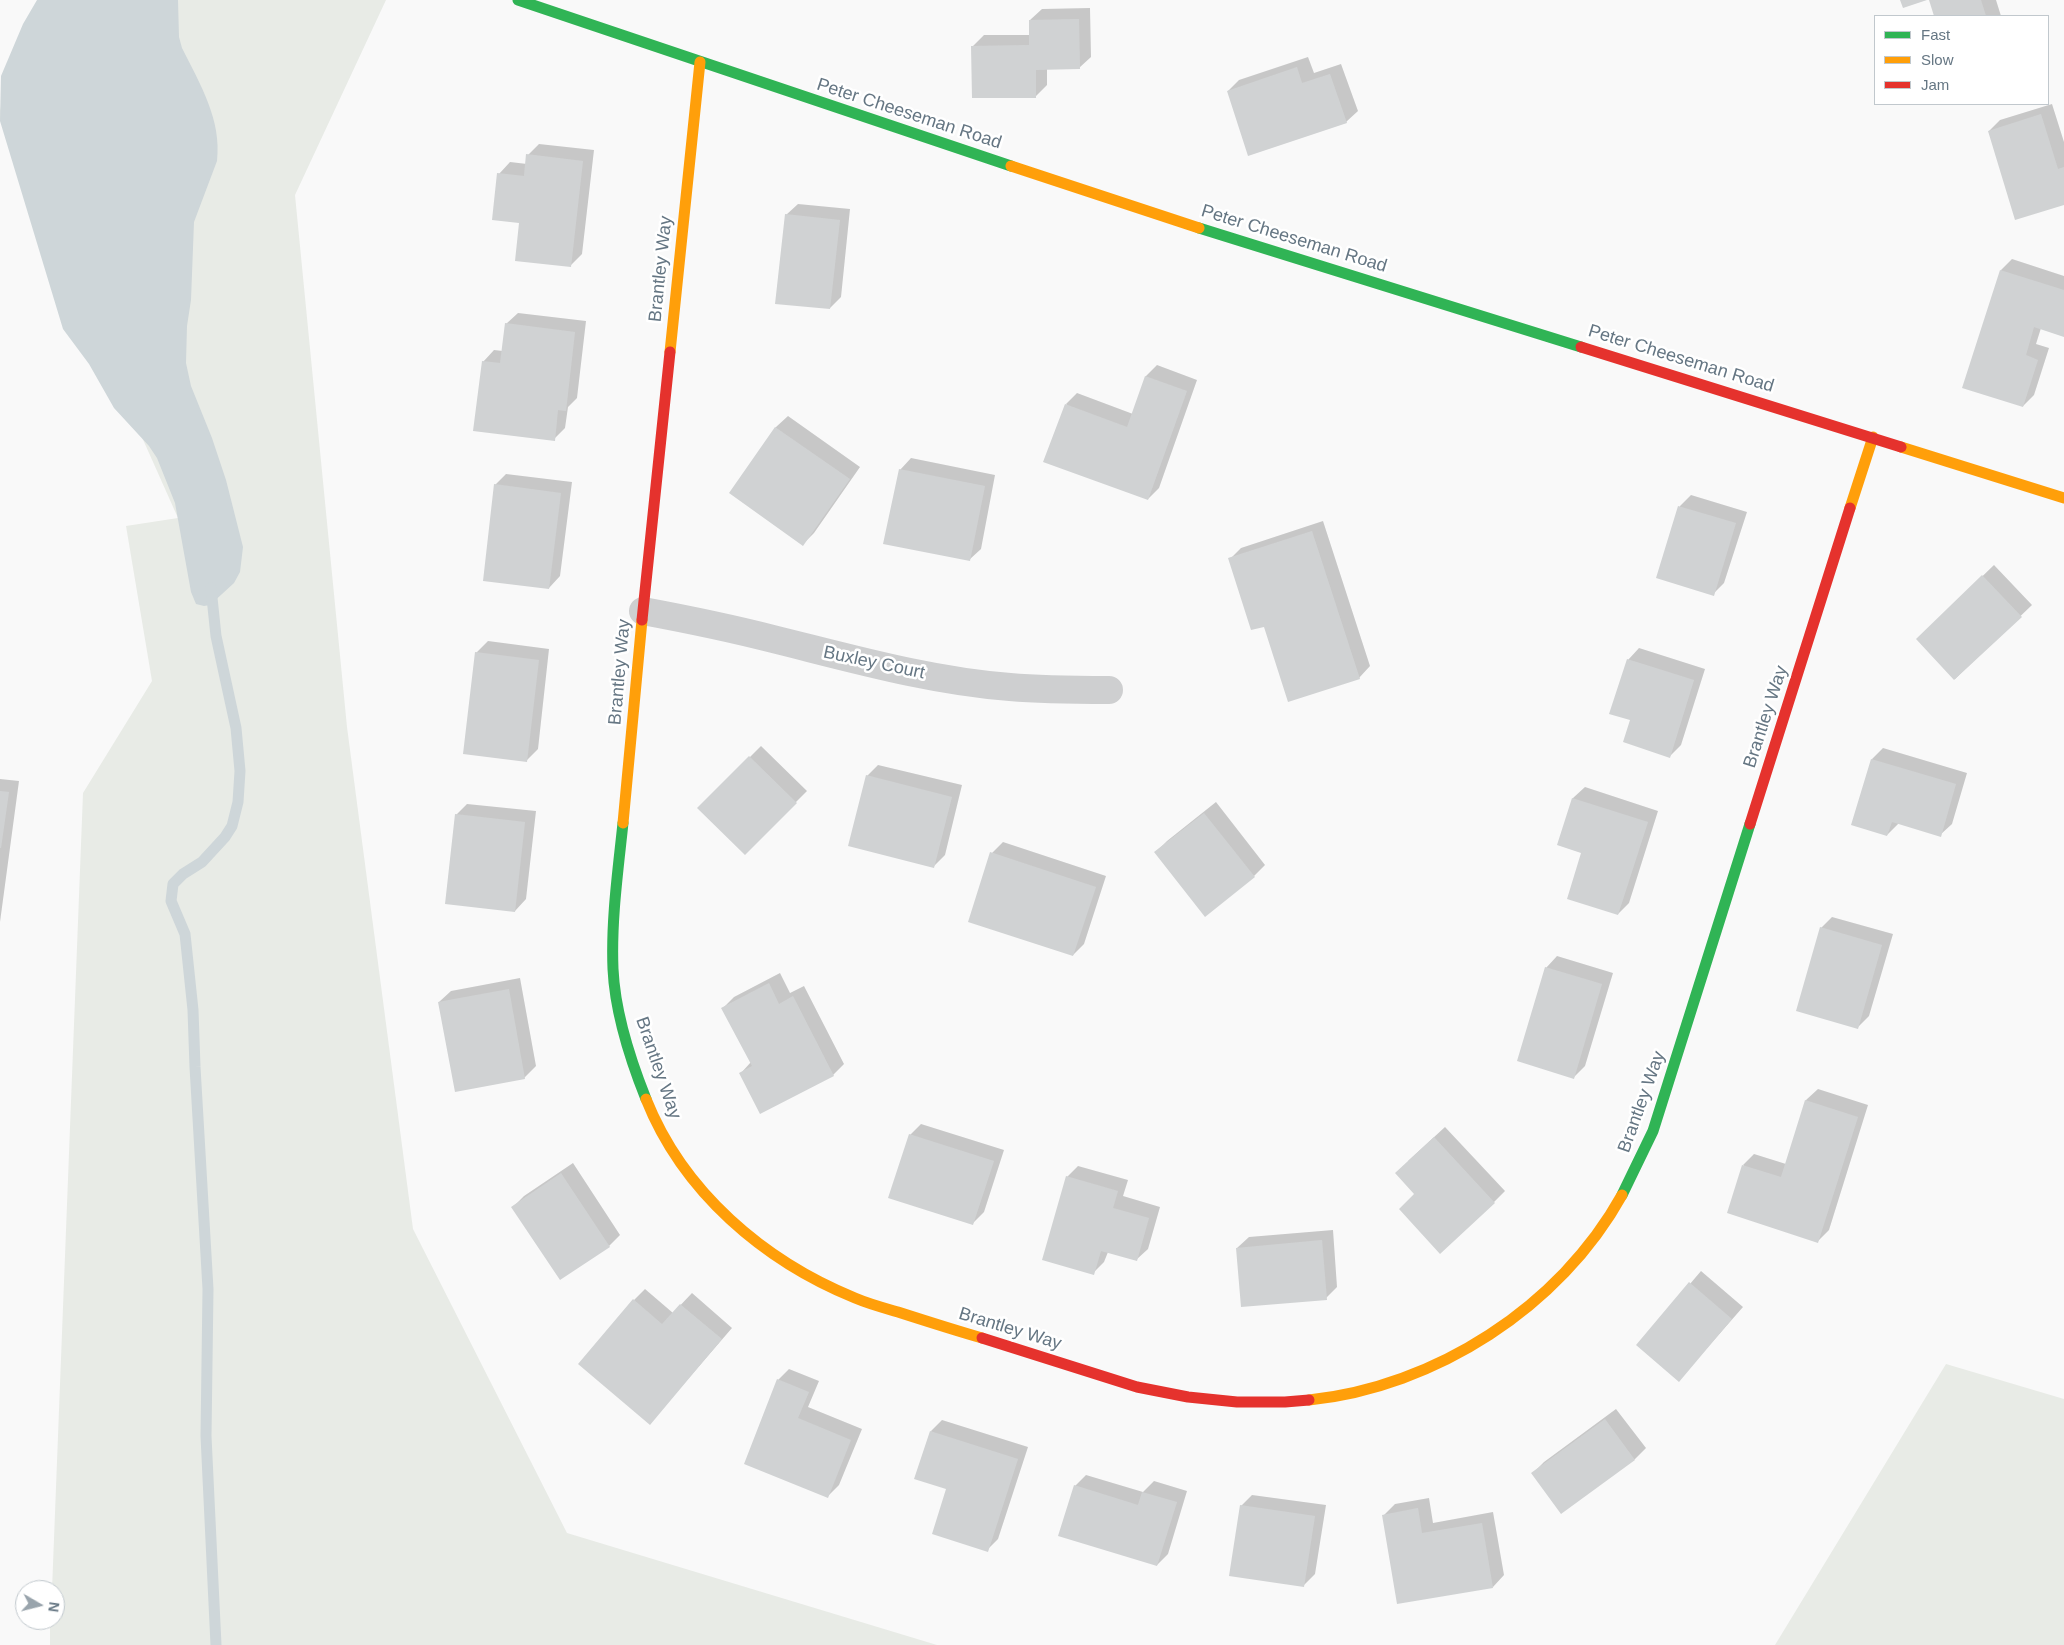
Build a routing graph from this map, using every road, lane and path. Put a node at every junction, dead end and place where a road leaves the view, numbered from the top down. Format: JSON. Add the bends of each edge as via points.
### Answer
{"nodes":[{"id":1,"x":518,"y":0,"type":"edge"},
{"id":2,"x":700,"y":62,"type":"junction"},
{"id":3,"x":1873,"y":437,"type":"junction"},
{"id":4,"x":2064,"y":498,"type":"edge"},
{"id":5,"x":643,"y":611,"type":"junction"},
{"id":6,"x":1109,"y":690,"type":"dead end"}],
"edges":[{"from":1,"to":2,"type":"street","name":"Peter Cheeseman Road"},
{"from":2,"to":3,"type":"street","name":"Peter Cheeseman Road","via":[[1154,214]]},
{"from":2,"to":5,"type":"street","name":"Brantley Way"},
{"from":3,"to":4,"type":"street","name":"Peter Cheeseman Road"},
{"from":3,"to":5,"type":"street","name":"Brantley Way","via":[[1653,1132],[1619,1200],[1598,1231],[1552,1284],[1495,1331],[1432,1368],[1365,1391],[1329,1398],[1256,1403],[1179,1396],[1137,1387],[856,1299],[792,1268],[734,1224],[707,1198],[684,1170],[648,1105],[622,1018],[613,972],[616,895]]},
{"from":5,"to":6,"type":"street","name":"Buxley Court","via":[[967,682],[1053,690]]}]}
